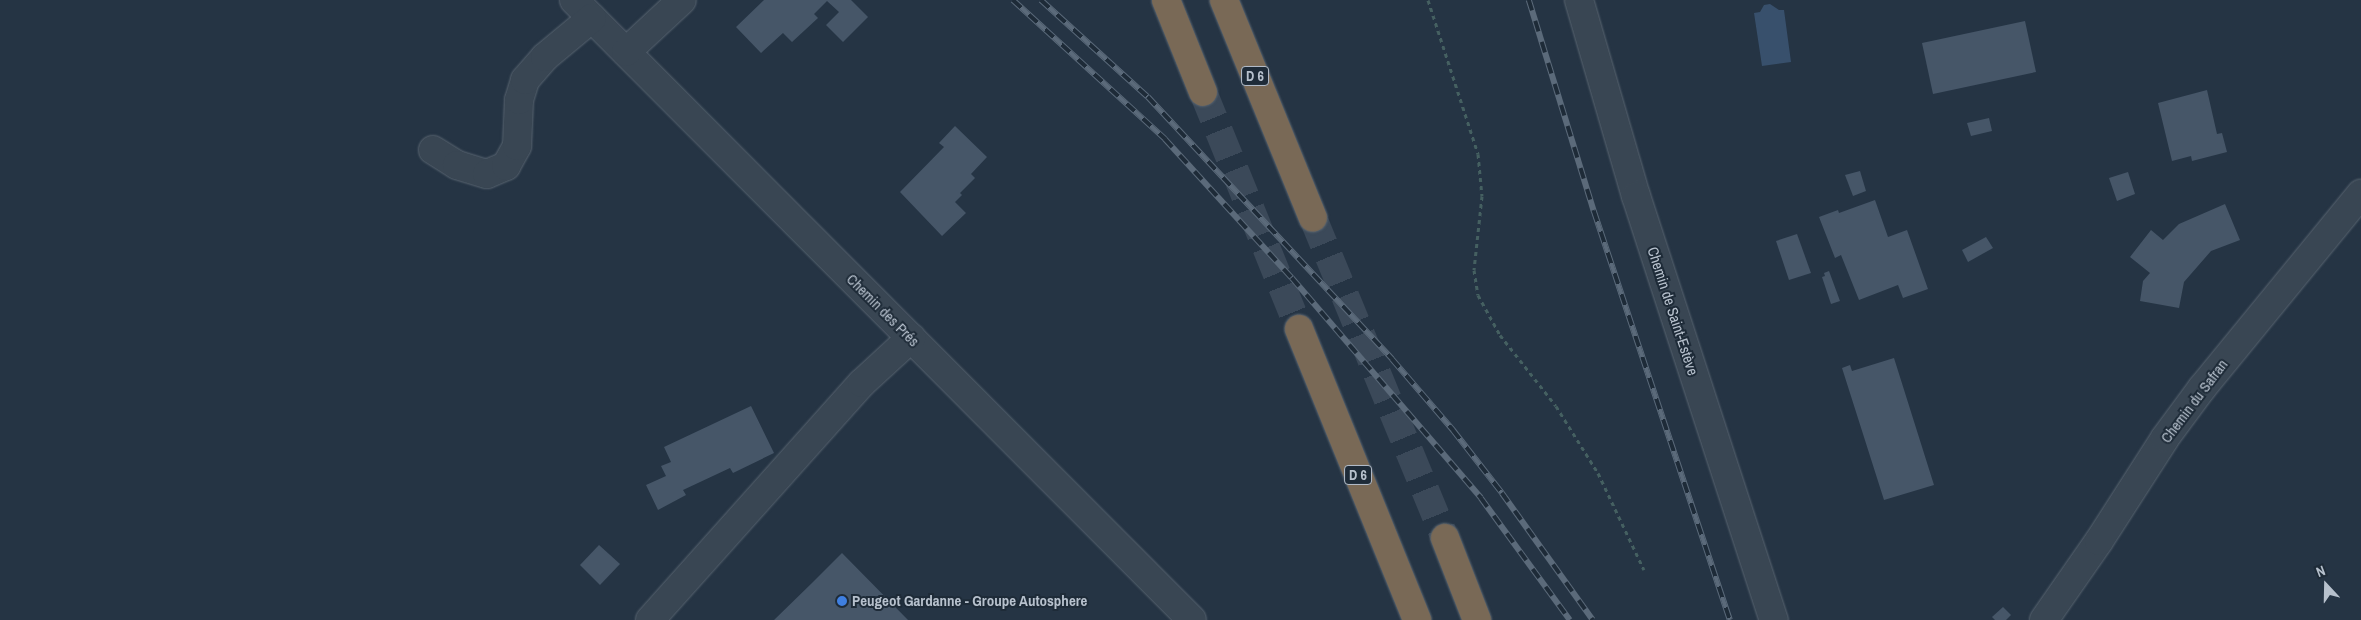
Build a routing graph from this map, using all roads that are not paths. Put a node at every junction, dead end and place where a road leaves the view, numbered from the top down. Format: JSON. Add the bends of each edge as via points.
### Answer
{"nodes":[{"id":1,"x":682,"y":0,"type":"edge"},
{"id":2,"x":1166,"y":0,"type":"edge"},
{"id":3,"x":1224,"y":0,"type":"edge"},
{"id":4,"x":1244,"y":0,"type":"edge"},
{"id":5,"x":1579,"y":0,"type":"edge"},
{"id":6,"x":583,"y":9,"type":"edge"},
{"id":7,"x":626,"y":52,"type":"junction"},
{"id":8,"x":1203,"y":92,"type":"tunnel mouth"},
{"id":9,"x":433,"y":150,"type":"dead end"},
{"id":10,"x":1286,"y":152,"type":"junction"},
{"id":11,"x":2361,"y":194,"type":"edge"},
{"id":12,"x":1313,"y":218,"type":"tunnel mouth"},
{"id":13,"x":1299,"y":329,"type":"tunnel mouth"},
{"id":14,"x":910,"y":338,"type":"junction"},
{"id":15,"x":1445,"y":538,"type":"tunnel mouth"},
{"id":16,"x":650,"y":620,"type":"edge"},
{"id":17,"x":1192,"y":620,"type":"edge"},
{"id":18,"x":1417,"y":620,"type":"edge"},
{"id":19,"x":1477,"y":620,"type":"edge"},
{"id":20,"x":1774,"y":620,"type":"edge"},
{"id":21,"x":2044,"y":620,"type":"edge"}],
"edges":[{"from":1,"to":7,"type":"street"},
{"from":2,"to":8,"type":"highway"},
{"from":3,"to":10,"type":"highway","number":"D 6"},
{"from":4,"to":10,"type":"highway"},
{"from":5,"to":20,"type":"street","name":"Chemin de Saint-Estève","via":[[1636,196]]},
{"from":6,"to":7,"type":"street","name":"Chemin des Prés"},
{"from":6,"to":9,"type":"street","via":[[525,80],[519,100],[517,146],[506,166],[487,174],[457,166]]},
{"from":7,"to":14,"type":"street","name":"Chemin des Prés"},
{"from":10,"to":12,"type":"highway","number":"D 6"},
{"from":11,"to":21,"type":"street","name":"Chemin du Safran","via":[[2170,431]]},
{"from":13,"to":18,"type":"highway","number":"D 6"},
{"from":14,"to":16,"type":"street","via":[[862,383]]},
{"from":14,"to":17,"type":"street","name":"Chemin des Prés"},
{"from":15,"to":19,"type":"highway"}]}
